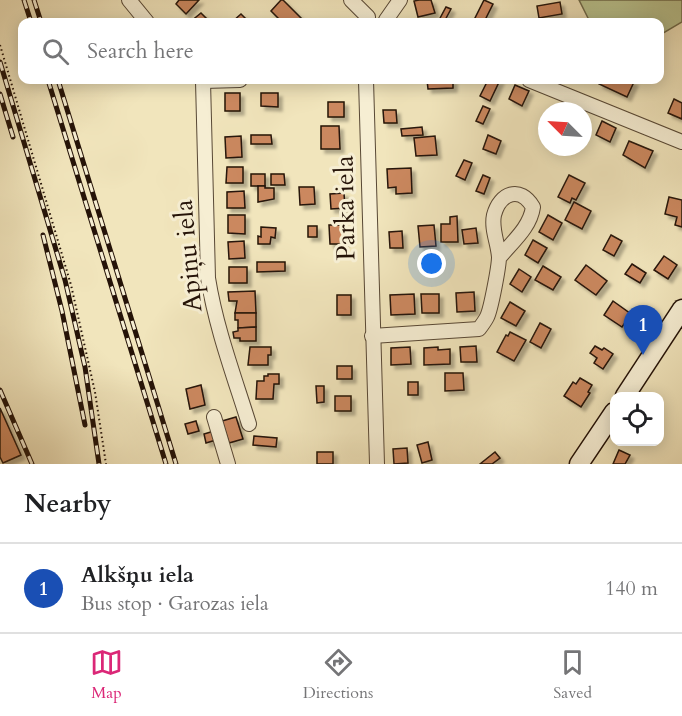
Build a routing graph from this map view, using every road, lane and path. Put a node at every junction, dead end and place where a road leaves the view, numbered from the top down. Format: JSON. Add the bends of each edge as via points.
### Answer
{"nodes":[{"id":1,"x":129,"y":0,"type":"edge"},
{"id":2,"x":351,"y":0,"type":"edge"},
{"id":3,"x":399,"y":0,"type":"edge"},
{"id":4,"x":144,"y":18,"type":"edge"},
{"id":5,"x":366,"y":18,"type":"edge"},
{"id":6,"x":390,"y":18,"type":"edge"},
{"id":7,"x":0,"y":45,"type":"edge"},
{"id":8,"x":202,"y":84,"type":"edge"},
{"id":9,"x":366,"y":84,"type":"edge"},
{"id":10,"x":539,"y":84,"type":"edge"},
{"id":11,"x":682,"y":142,"type":"edge"},
{"id":12,"x":499,"y":258,"type":"dead end"},
{"id":13,"x":682,"y":309,"type":"edge"},
{"id":14,"x":372,"y":336,"type":"junction"},
{"id":15,"x":628,"y":392,"type":"edge"},
{"id":16,"x":214,"y":417,"type":"dead end"},
{"id":17,"x":610,"y":419,"type":"edge"},
{"id":18,"x":249,"y":424,"type":"dead end"},
{"id":19,"x":106,"y":464,"type":"edge"},
{"id":20,"x":228,"y":464,"type":"edge"},
{"id":21,"x":377,"y":464,"type":"edge"},
{"id":22,"x":579,"y":464,"type":"edge"}],
"edges":[{"from":1,"to":4,"type":"street"},
{"from":2,"to":5,"type":"street"},
{"from":3,"to":6,"type":"street"},
{"from":7,"to":19,"type":"path","via":[[71,285],[95,392]]},
{"from":8,"to":18,"type":"street","name":"Apiņu iela","via":[[208,278]]},
{"from":9,"to":14,"type":"street","name":"Parka iela"},
{"from":10,"to":11,"type":"street"},
{"from":12,"to":14,"type":"street","via":[[488,315],[479,329]]},
{"from":13,"to":15,"type":"main road"},
{"from":14,"to":21,"type":"street","name":"Parka iela"},
{"from":16,"to":20,"type":"street"},
{"from":17,"to":22,"type":"main road"}]}
